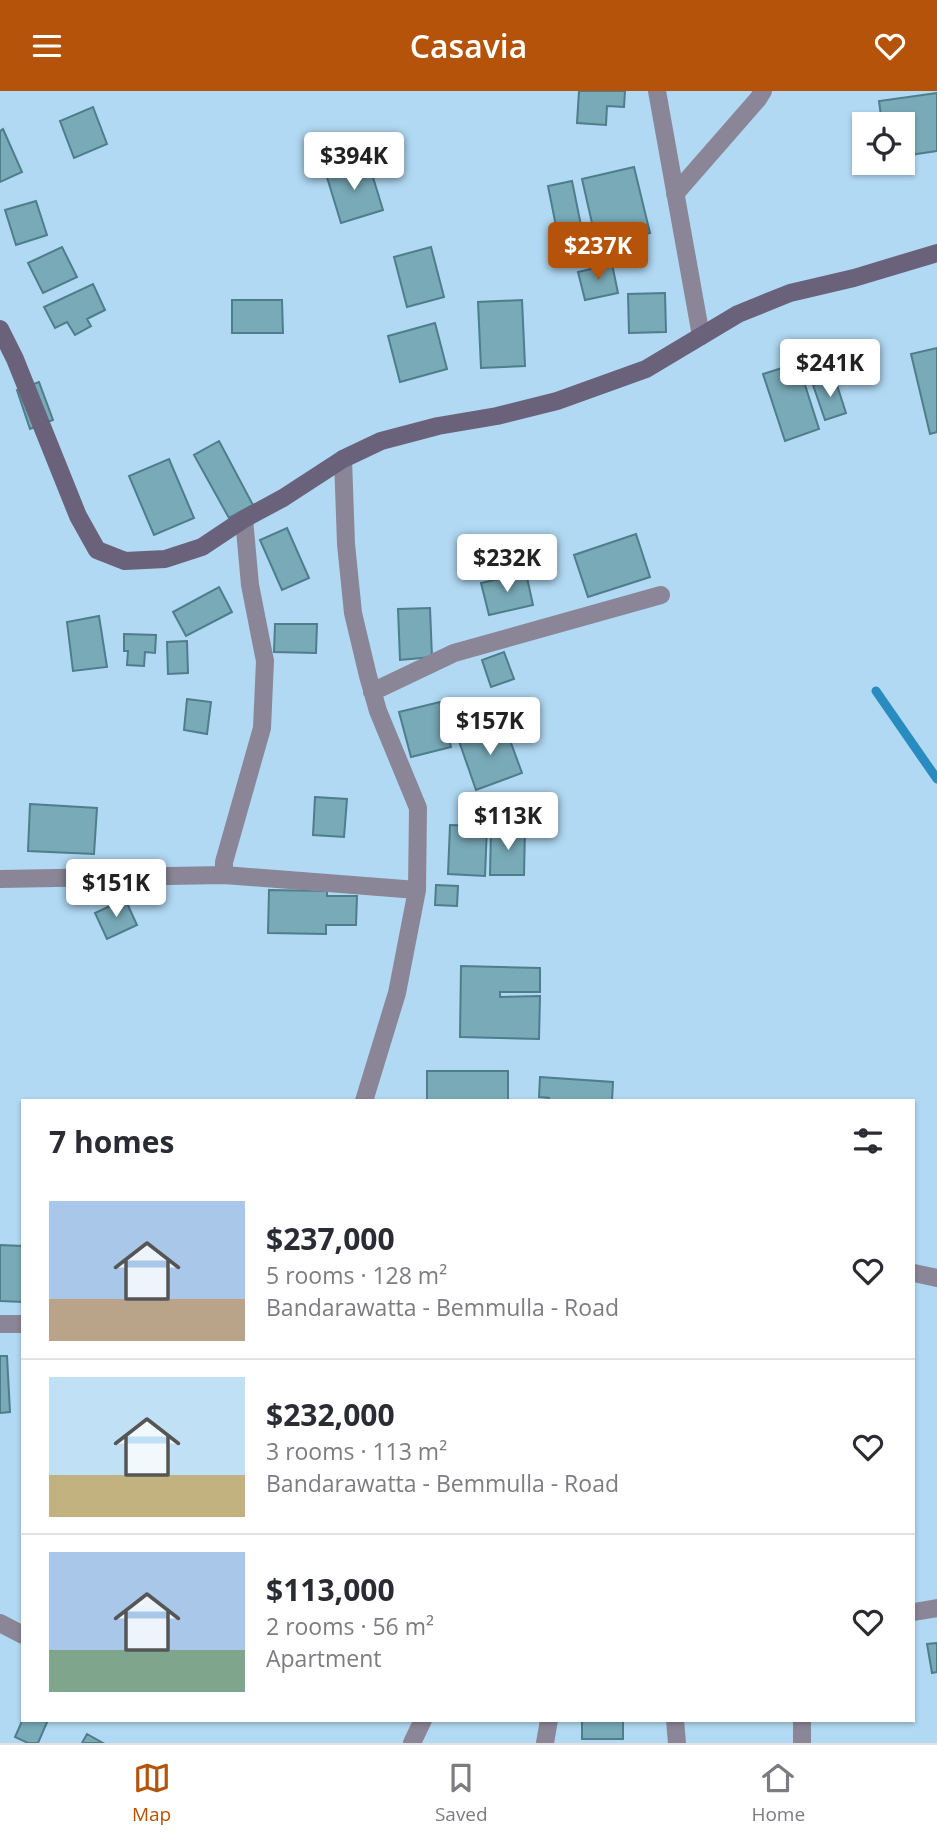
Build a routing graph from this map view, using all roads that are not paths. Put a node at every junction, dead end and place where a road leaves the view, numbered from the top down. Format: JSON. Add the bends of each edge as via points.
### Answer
{"nodes":[{"id":1,"x":656,"y":91,"type":"edge"},
{"id":2,"x":762,"y":91,"type":"edge"},
{"id":3,"x":675,"y":194,"type":"junction"},
{"id":4,"x":937,"y":253,"type":"edge"},
{"id":5,"x":0,"y":329,"type":"edge"},
{"id":6,"x":701,"y":335,"type":"junction"},
{"id":7,"x":342,"y":459,"type":"junction"},
{"id":8,"x":244,"y":519,"type":"junction"},
{"id":9,"x":661,"y":595,"type":"dead end"},
{"id":10,"x":372,"y":692,"type":"junction"},
{"id":11,"x":223,"y":875,"type":"junction"},
{"id":12,"x":0,"y":879,"type":"edge"},
{"id":13,"x":417,"y":890,"type":"junction"},
{"id":14,"x":365,"y":1099,"type":"edge"},
{"id":15,"x":915,"y":1273,"type":"edge"},
{"id":16,"x":937,"y":1278,"type":"edge"},
{"id":17,"x":0,"y":1324,"type":"edge"},
{"id":18,"x":21,"y":1324,"type":"edge"},
{"id":19,"x":937,"y":1608,"type":"edge"},
{"id":20,"x":915,"y":1612,"type":"edge"},
{"id":21,"x":0,"y":1623,"type":"edge"},
{"id":22,"x":21,"y":1634,"type":"edge"},
{"id":23,"x":422,"y":1722,"type":"edge"},
{"id":24,"x":549,"y":1722,"type":"edge"},
{"id":25,"x":675,"y":1722,"type":"edge"},
{"id":26,"x":802,"y":1722,"type":"edge"},
{"id":27,"x":412,"y":1743,"type":"edge"},
{"id":28,"x":545,"y":1743,"type":"edge"},
{"id":29,"x":677,"y":1743,"type":"edge"},
{"id":30,"x":802,"y":1743,"type":"edge"}],
"edges":[{"from":1,"to":3,"type":"street"},
{"from":2,"to":3,"type":"street"},
{"from":3,"to":6,"type":"street"},
{"from":4,"to":6,"type":"street","via":[[790,293]]},
{"from":5,"to":8,"type":"street","via":[[78,516],[97,550],[125,561],[165,559],[202,547]]},
{"from":6,"to":7,"type":"street","via":[[646,369],[557,401],[381,441]]},
{"from":7,"to":8,"type":"street"},
{"from":7,"to":10,"type":"street","via":[[353,613]]},
{"from":8,"to":11,"type":"street","via":[[250,585],[265,661],[262,728]]},
{"from":9,"to":10,"type":"street","via":[[454,653]]},
{"from":10,"to":13,"type":"street","via":[[418,808]]},
{"from":11,"to":12,"type":"street"},
{"from":11,"to":13,"type":"street"},
{"from":13,"to":14,"type":"street","via":[[397,993]]},
{"from":15,"to":16,"type":"street"},
{"from":17,"to":18,"type":"street"},
{"from":19,"to":20,"type":"street"},
{"from":21,"to":22,"type":"street"},
{"from":23,"to":27,"type":"street"},
{"from":24,"to":28,"type":"street"},
{"from":25,"to":29,"type":"street"},
{"from":26,"to":30,"type":"street"}]}
